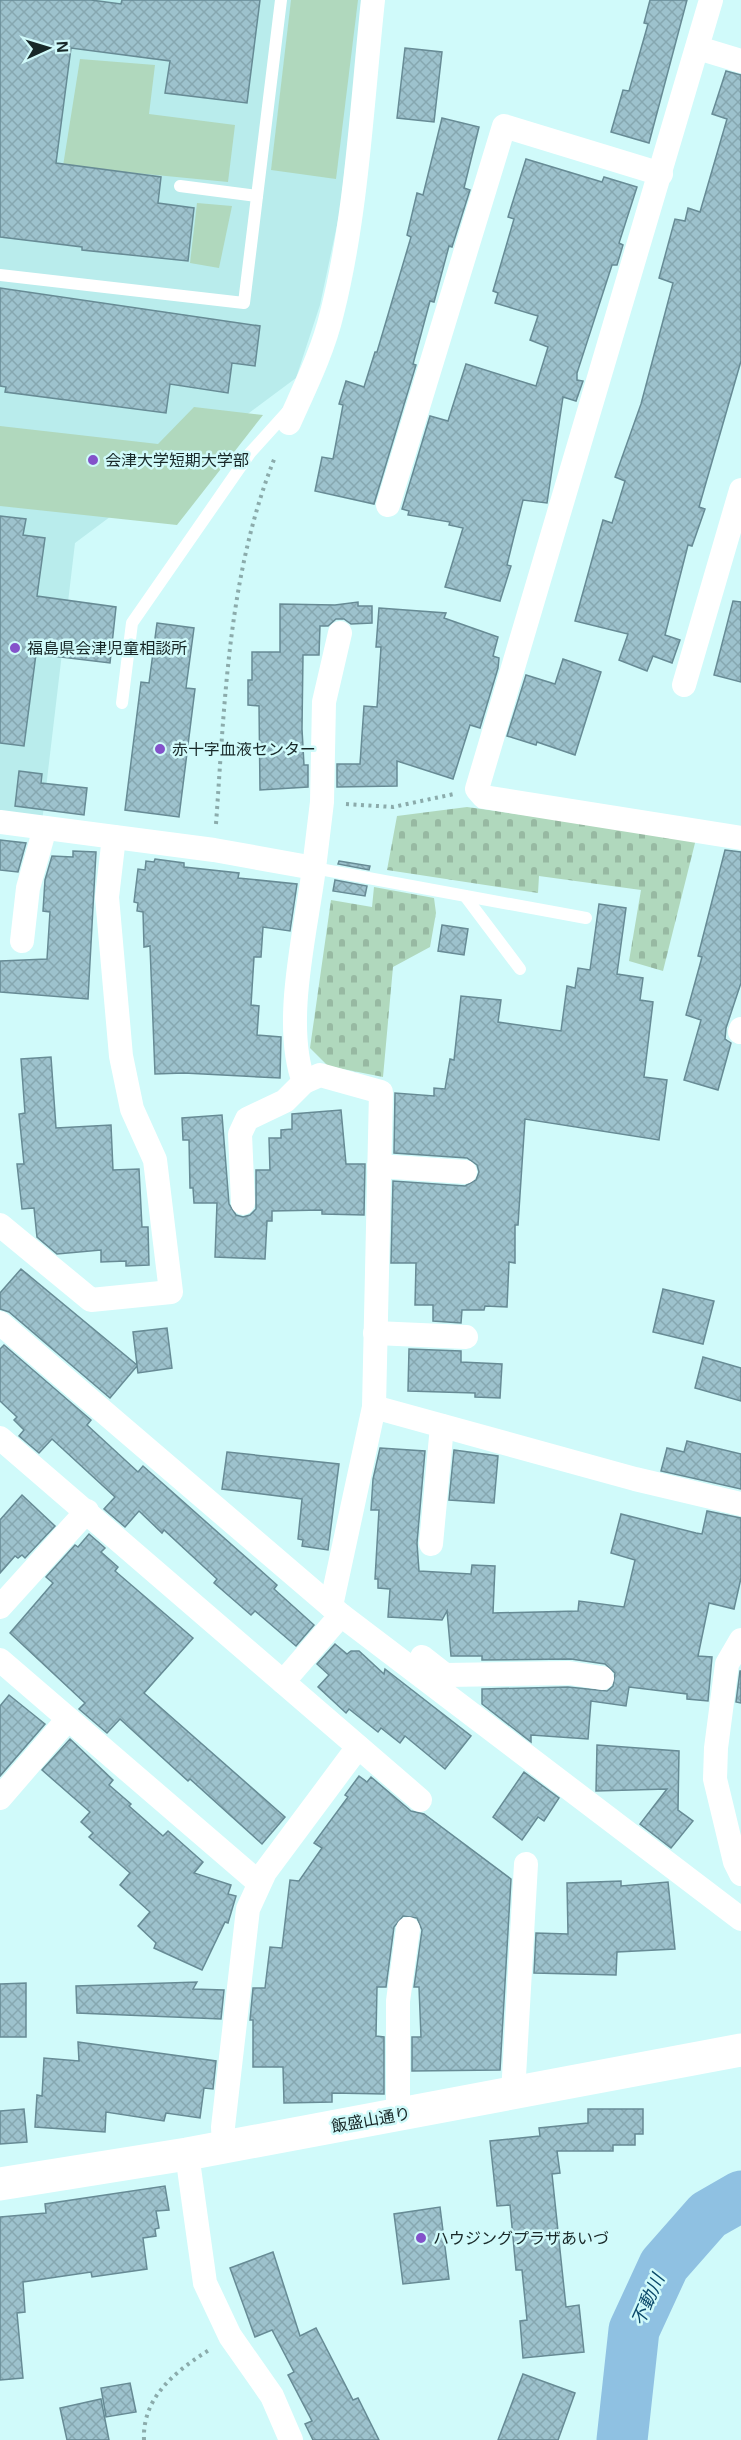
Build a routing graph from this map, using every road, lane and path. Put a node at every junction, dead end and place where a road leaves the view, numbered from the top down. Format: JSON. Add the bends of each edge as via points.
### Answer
{"nodes":[{"id":1,"x":281,"y":0,"type":"edge"},
{"id":2,"x":373,"y":0,"type":"edge"},
{"id":3,"x":711,"y":0,"type":"edge"},
{"id":4,"x":698,"y":48,"type":"junction"},
{"id":5,"x":741,"y":61,"type":"edge"},
{"id":6,"x":661,"y":174,"type":"junction"},
{"id":7,"x":180,"y":186,"type":"dead end"},
{"id":8,"x":257,"y":196,"type":"junction"},
{"id":9,"x":0,"y":275,"type":"edge"},
{"id":10,"x":300,"y":397,"type":"junction"},
{"id":11,"x":289,"y":423,"type":"joint"},
{"id":12,"x":741,"y":490,"type":"edge"},
{"id":13,"x":388,"y":505,"type":"dead end"},
{"id":14,"x":340,"y":633,"type":"dead end"},
{"id":15,"x":684,"y":685,"type":"dead end"},
{"id":16,"x":122,"y":703,"type":"dead end"},
{"id":17,"x":477,"y":789,"type":"junction"},
{"id":18,"x":322,"y":802,"type":"junction"},
{"id":19,"x":0,"y":822,"type":"edge"},
{"id":20,"x":45,"y":828,"type":"junction"},
{"id":21,"x":114,"y":837,"type":"junction"},
{"id":22,"x":741,"y":838,"type":"edge"},
{"id":23,"x":214,"y":850,"type":"junction"},
{"id":24,"x":314,"y":868,"type":"junction"},
{"id":25,"x":465,"y":896,"type":"junction"},
{"id":26,"x":586,"y":918,"type":"dead end"},
{"id":27,"x":22,"y":941,"type":"dead end"},
{"id":28,"x":520,"y":969,"type":"dead end"},
{"id":29,"x":304,"y":1083,"type":"junction"},
{"id":30,"x":379,"y":1166,"type":"junction"},
{"id":31,"x":465,"y":1172,"type":"dead end"},
{"id":32,"x":243,"y":1203,"type":"dead end"},
{"id":33,"x":3,"y":1234,"type":"edge"},
{"id":34,"x":0,"y":1323,"type":"edge"},
{"id":35,"x":375,"y":1333,"type":"junction"},
{"id":36,"x":466,"y":1337,"type":"dead end"},
{"id":37,"x":374,"y":1407,"type":"junction"},
{"id":38,"x":442,"y":1426,"type":"junction"},
{"id":39,"x":0,"y":1438,"type":"edge"},
{"id":40,"x":741,"y":1504,"type":"edge"},
{"id":41,"x":87,"y":1511,"type":"junction"},
{"id":42,"x":432,"y":1544,"type":"dead end"},
{"id":43,"x":335,"y":1604,"type":"junction"},
{"id":44,"x":0,"y":1607,"type":"edge"},
{"id":45,"x":741,"y":1640,"type":"edge"},
{"id":46,"x":0,"y":1660,"type":"edge"},
{"id":47,"x":602,"y":1678,"type":"dead end"},
{"id":48,"x":283,"y":1682,"type":"junction"},
{"id":49,"x":68,"y":1719,"type":"junction"},
{"id":50,"x":358,"y":1747,"type":"junction"},
{"id":51,"x":0,"y":1798,"type":"edge"},
{"id":52,"x":420,"y":1800,"type":"dead end"},
{"id":53,"x":526,"y":1864,"type":"dead end"},
{"id":54,"x":741,"y":1874,"type":"edge"},
{"id":55,"x":259,"y":1883,"type":"junction"},
{"id":56,"x":741,"y":1919,"type":"edge"},
{"id":57,"x":408,"y":1929,"type":"dead end"},
{"id":58,"x":741,"y":2050,"type":"edge"},
{"id":59,"x":513,"y":2094,"type":"junction"},
{"id":60,"x":398,"y":2115,"type":"junction"},
{"id":61,"x":224,"y":2146,"type":"junction"},
{"id":62,"x":187,"y":2154,"type":"junction"},
{"id":63,"x":0,"y":2184,"type":"edge"},
{"id":64,"x":230,"y":2336,"type":"junction"},
{"id":65,"x":144,"y":2440,"type":"edge"},
{"id":66,"x":291,"y":2440,"type":"edge"}],
"edges":[{"from":1,"to":8,"type":"lane"},
{"from":2,"to":10,"type":"street","via":[[344,251],[332,314]]},
{"from":3,"to":4,"type":"street"},
{"from":4,"to":5,"type":"street"},
{"from":4,"to":6,"type":"street"},
{"from":6,"to":13,"type":"street","via":[[504,126]]},
{"from":6,"to":17,"type":"street"},
{"from":7,"to":8,"type":"lane"},
{"from":8,"to":9,"type":"lane","via":[[244,303]]},
{"from":10,"to":11,"type":"street"},
{"from":10,"to":16,"type":"lane","via":[[250,453],[132,623]]},
{"from":11,"to":23,"type":"path","via":[[261,493],[240,573],[229,640]]},
{"from":12,"to":15,"type":"street"},
{"from":14,"to":18,"type":"street","via":[[324,702]]},
{"from":17,"to":18,"type":"path","via":[[393,807]]},
{"from":17,"to":22,"type":"street","via":[[484,797]]},
{"from":18,"to":24,"type":"street"},
{"from":19,"to":20,"type":"street"},
{"from":20,"to":21,"type":"street"},
{"from":20,"to":27,"type":"street","via":[[28,888]]},
{"from":21,"to":23,"type":"street"},
{"from":21,"to":33,"type":"street","via":[[107,897],[121,1056],[132,1109],[154,1160],[171,1292],[92,1300]]},
{"from":23,"to":24,"type":"street"},
{"from":24,"to":25,"type":"lane"},
{"from":24,"to":29,"type":"street","via":[[293,1017],[298,1066]]},
{"from":25,"to":26,"type":"lane"},
{"from":25,"to":28,"type":"lane"},
{"from":29,"to":30,"type":"street","via":[[320,1075],[381,1092]]},
{"from":29,"to":32,"type":"street","via":[[285,1101],[247,1119],[240,1134]]},
{"from":30,"to":31,"type":"street"},
{"from":30,"to":35,"type":"street"},
{"from":34,"to":43,"type":"street"},
{"from":35,"to":36,"type":"street"},
{"from":35,"to":37,"type":"street"},
{"from":37,"to":38,"type":"street"},
{"from":37,"to":43,"type":"street"},
{"from":38,"to":40,"type":"street"},
{"from":38,"to":42,"type":"street"},
{"from":39,"to":41,"type":"street"},
{"from":41,"to":44,"type":"street"},
{"from":41,"to":48,"type":"street"},
{"from":43,"to":47,"type":"street","via":[[445,1675],[569,1673]]},
{"from":43,"to":48,"type":"street"},
{"from":43,"to":56,"type":"street"},
{"from":45,"to":54,"type":"street","via":[[727,1664],[722,1684],[715,1779]]},
{"from":46,"to":49,"type":"street"},
{"from":48,"to":50,"type":"street"},
{"from":49,"to":51,"type":"street"},
{"from":49,"to":55,"type":"street"},
{"from":50,"to":52,"type":"street"},
{"from":50,"to":55,"type":"street"},
{"from":53,"to":59,"type":"street"},
{"from":55,"to":61,"type":"street","via":[[248,1909]]},
{"from":57,"to":60,"type":"street","via":[[398,2001]]},
{"from":58,"to":59,"type":"street","name":"飯盛山通り"},
{"from":59,"to":60,"type":"street","name":"飯盛山通り"},
{"from":60,"to":61,"type":"street","name":"飯盛山通り"},
{"from":61,"to":62,"type":"street","name":"飯盛山通り"},
{"from":62,"to":63,"type":"street","name":"飯盛山通り"},
{"from":62,"to":64,"type":"street","via":[[206,2283]]},
{"from":64,"to":65,"type":"path","via":[[183,2367],[153,2397]]},
{"from":64,"to":66,"type":"street","via":[[272,2396]]}]}
